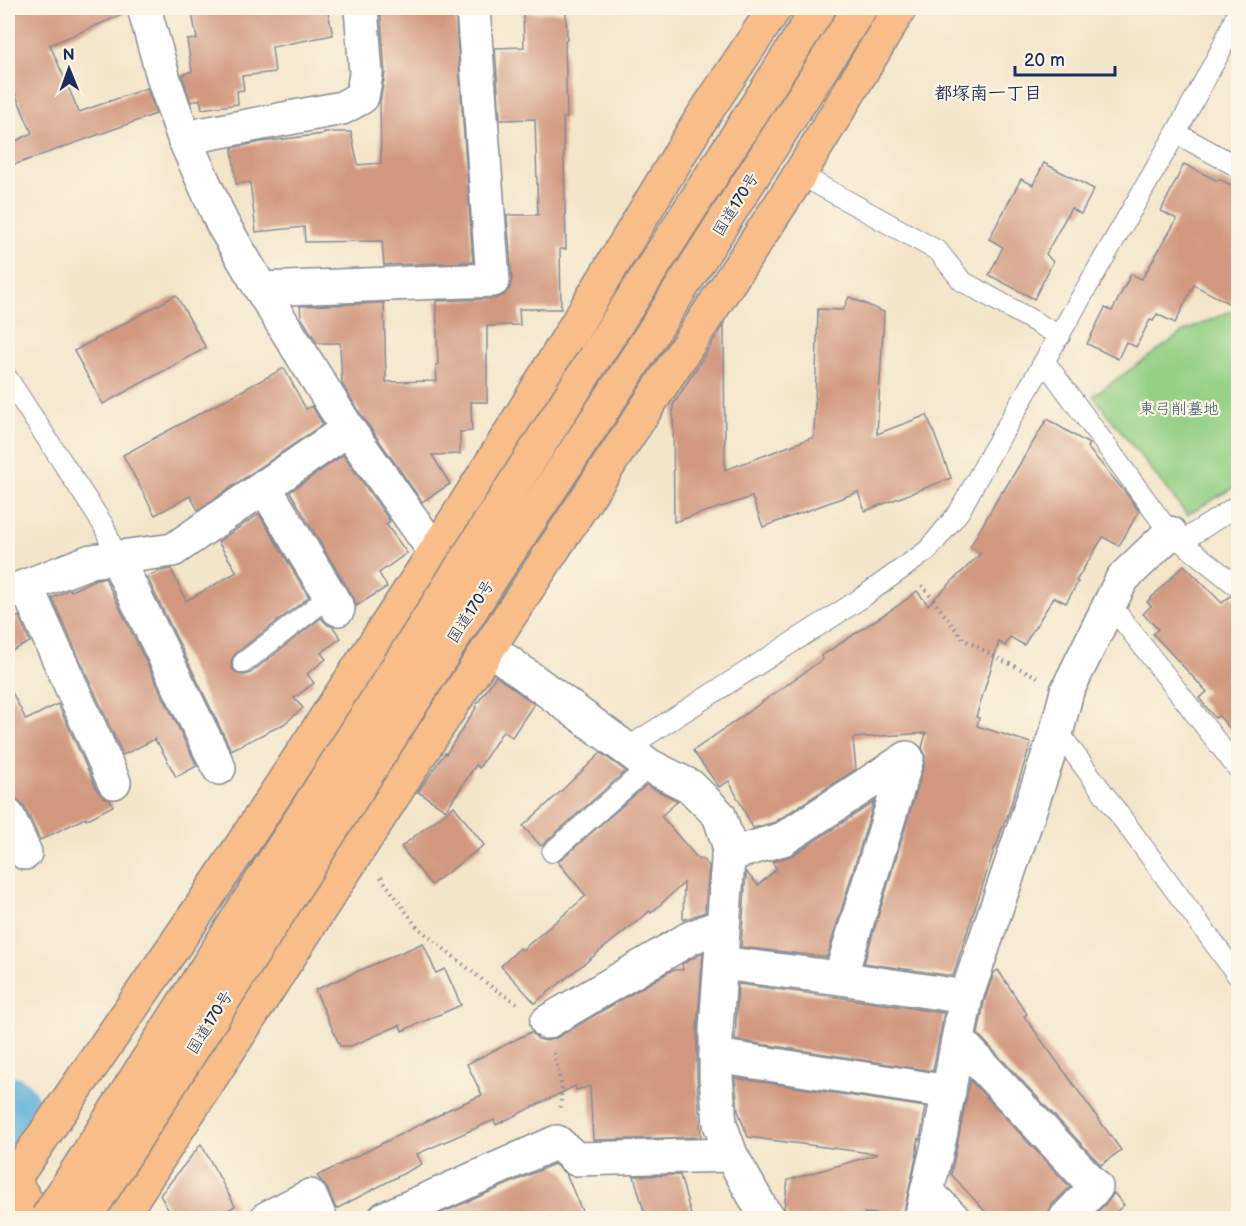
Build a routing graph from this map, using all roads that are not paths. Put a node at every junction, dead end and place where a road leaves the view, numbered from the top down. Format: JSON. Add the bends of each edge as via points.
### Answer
{"nodes":[{"id":1,"x":144,"y":8,"type":"edge"},
{"id":2,"x":361,"y":8,"type":"edge"},
{"id":3,"x":473,"y":8,"type":"edge"},
{"id":4,"x":775,"y":8,"type":"edge"},
{"id":5,"x":819,"y":8,"type":"edge"},
{"id":6,"x":860,"y":8,"type":"edge"},
{"id":7,"x":900,"y":8,"type":"edge"},
{"id":8,"x":1239,"y":11,"type":"edge"},
{"id":9,"x":1176,"y":133,"type":"junction"},
{"id":10,"x":184,"y":138,"type":"junction"},
{"id":11,"x":1239,"y":166,"type":"edge"},
{"id":12,"x":799,"y":174,"type":"junction"},
{"id":13,"x":261,"y":289,"type":"junction"},
{"id":14,"x":1060,"y":336,"type":"junction"},
{"id":15,"x":1045,"y":362,"type":"junction"},
{"id":16,"x":8,"y":379,"type":"edge"},
{"id":17,"x":348,"y":429,"type":"junction"},
{"id":18,"x":264,"y":486,"type":"junction"},
{"id":19,"x":1239,"y":506,"type":"edge"},
{"id":20,"x":1176,"y":538,"type":"junction"},
{"id":21,"x":435,"y":552,"type":"junction"},
{"id":22,"x":116,"y":557,"type":"junction"},
{"id":23,"x":1239,"y":587,"type":"edge"},
{"id":24,"x":17,"y":589,"type":"edge"},
{"id":25,"x":334,"y":603,"type":"joint"},
{"id":26,"x":1110,"y":604,"type":"junction"},
{"id":27,"x":489,"y":648,"type":"junction"},
{"id":28,"x":243,"y":663,"type":"dead end"},
{"id":29,"x":1057,"y":730,"type":"junction"},
{"id":30,"x":638,"y":757,"type":"junction"},
{"id":31,"x":219,"y":768,"type":"dead end"},
{"id":32,"x":1239,"y":769,"type":"edge"},
{"id":33,"x":114,"y":782,"type":"dead end"},
{"id":34,"x":8,"y":816,"type":"edge"},
{"id":35,"x":552,"y":852,"type":"dead end"},
{"id":36,"x":25,"y":853,"type":"dead end"},
{"id":37,"x":728,"y":855,"type":"junction"},
{"id":38,"x":723,"y":925,"type":"junction"},
{"id":39,"x":721,"y":963,"type":"junction"},
{"id":40,"x":1239,"y":976,"type":"edge"},
{"id":41,"x":840,"y":978,"type":"junction"},
{"id":42,"x":966,"y":996,"type":"junction"},
{"id":43,"x":547,"y":1022,"type":"road end"},
{"id":44,"x":958,"y":1040,"type":"junction"},
{"id":45,"x":716,"y":1056,"type":"junction"},
{"id":46,"x":949,"y":1092,"type":"junction"},
{"id":47,"x":731,"y":1155,"type":"junction"},
{"id":48,"x":9,"y":1180,"type":"edge"},
{"id":49,"x":924,"y":1205,"type":"edge"},
{"id":50,"x":37,"y":1218,"type":"edge"},
{"id":51,"x":47,"y":1218,"type":"edge"},
{"id":52,"x":85,"y":1218,"type":"edge"},
{"id":53,"x":120,"y":1218,"type":"edge"},
{"id":54,"x":267,"y":1218,"type":"edge"},
{"id":55,"x":320,"y":1218,"type":"edge"},
{"id":56,"x":385,"y":1218,"type":"edge"},
{"id":57,"x":769,"y":1218,"type":"edge"},
{"id":58,"x":953,"y":1218,"type":"edge"},
{"id":59,"x":1066,"y":1218,"type":"edge"}],
"edges":[{"from":1,"to":10,"type":"street"},
{"from":2,"to":10,"type":"street","via":[[366,74],[362,97],[342,108]]},
{"from":3,"to":13,"type":"street","via":[[493,280]]},
{"from":4,"to":21,"type":"highway","via":[[699,122]]},
{"from":5,"to":51,"type":"highway","name":"国道170号","bridge":true},
{"from":6,"to":52,"type":"highway","name":"国道170号","bridge":true},
{"from":7,"to":12,"type":"highway"},
{"from":8,"to":9,"type":"lane"},
{"from":9,"to":11,"type":"lane"},
{"from":9,"to":14,"type":"lane"},
{"from":10,"to":13,"type":"street","via":[[222,223]]},
{"from":12,"to":14,"type":"lane","via":[[938,251],[962,281]]},
{"from":12,"to":27,"type":"highway"},
{"from":13,"to":17,"type":"street"},
{"from":14,"to":15,"type":"lane"},
{"from":15,"to":20,"type":"lane"},
{"from":15,"to":30,"type":"lane","via":[[959,512],[928,550]]},
{"from":16,"to":22,"type":"lane","via":[[104,526]]},
{"from":17,"to":18,"type":"street"},
{"from":17,"to":21,"type":"street"},
{"from":18,"to":22,"type":"street","via":[[173,550]]},
{"from":18,"to":25,"type":"street"},
{"from":19,"to":20,"type":"lane"},
{"from":20,"to":23,"type":"lane"},
{"from":20,"to":26,"type":"street","via":[[1122,579]]},
{"from":21,"to":27,"type":"lane"},
{"from":21,"to":48,"type":"highway","via":[[208,897]]},
{"from":22,"to":24,"type":"street","via":[[91,561]]},
{"from":22,"to":31,"type":"street"},
{"from":24,"to":33,"type":"street"},
{"from":25,"to":28,"type":"lane"},
{"from":26,"to":29,"type":"street","via":[[1067,692]]},
{"from":26,"to":32,"type":"lane"},
{"from":27,"to":30,"type":"street"},
{"from":27,"to":53,"type":"highway"},
{"from":29,"to":40,"type":"lane"},
{"from":29,"to":42,"type":"street"},
{"from":30,"to":35,"type":"lane"},
{"from":30,"to":37,"type":"street","via":[[690,786],[719,815],[729,845]]},
{"from":34,"to":36,"type":"street"},
{"from":37,"to":38,"type":"street"},
{"from":37,"to":41,"type":"street","via":[[783,839],[908,758]]},
{"from":38,"to":39,"type":"street"},
{"from":38,"to":43,"type":"street","via":[[690,938]]},
{"from":39,"to":41,"type":"street"},
{"from":39,"to":45,"type":"street"},
{"from":41,"to":42,"type":"street"},
{"from":42,"to":44,"type":"street"},
{"from":44,"to":46,"type":"street"},
{"from":44,"to":59,"type":"street","via":[[1096,1187]]},
{"from":45,"to":46,"type":"street"},
{"from":45,"to":47,"type":"street","via":[[720,1124]]},
{"from":46,"to":49,"type":"street"},
{"from":47,"to":56,"type":"street","via":[[576,1159],[557,1142]]},
{"from":47,"to":57,"type":"street"},
{"from":48,"to":50,"type":"highway"},
{"from":49,"to":58,"type":"street"},
{"from":54,"to":55,"type":"street","via":[[310,1196]]}]}
